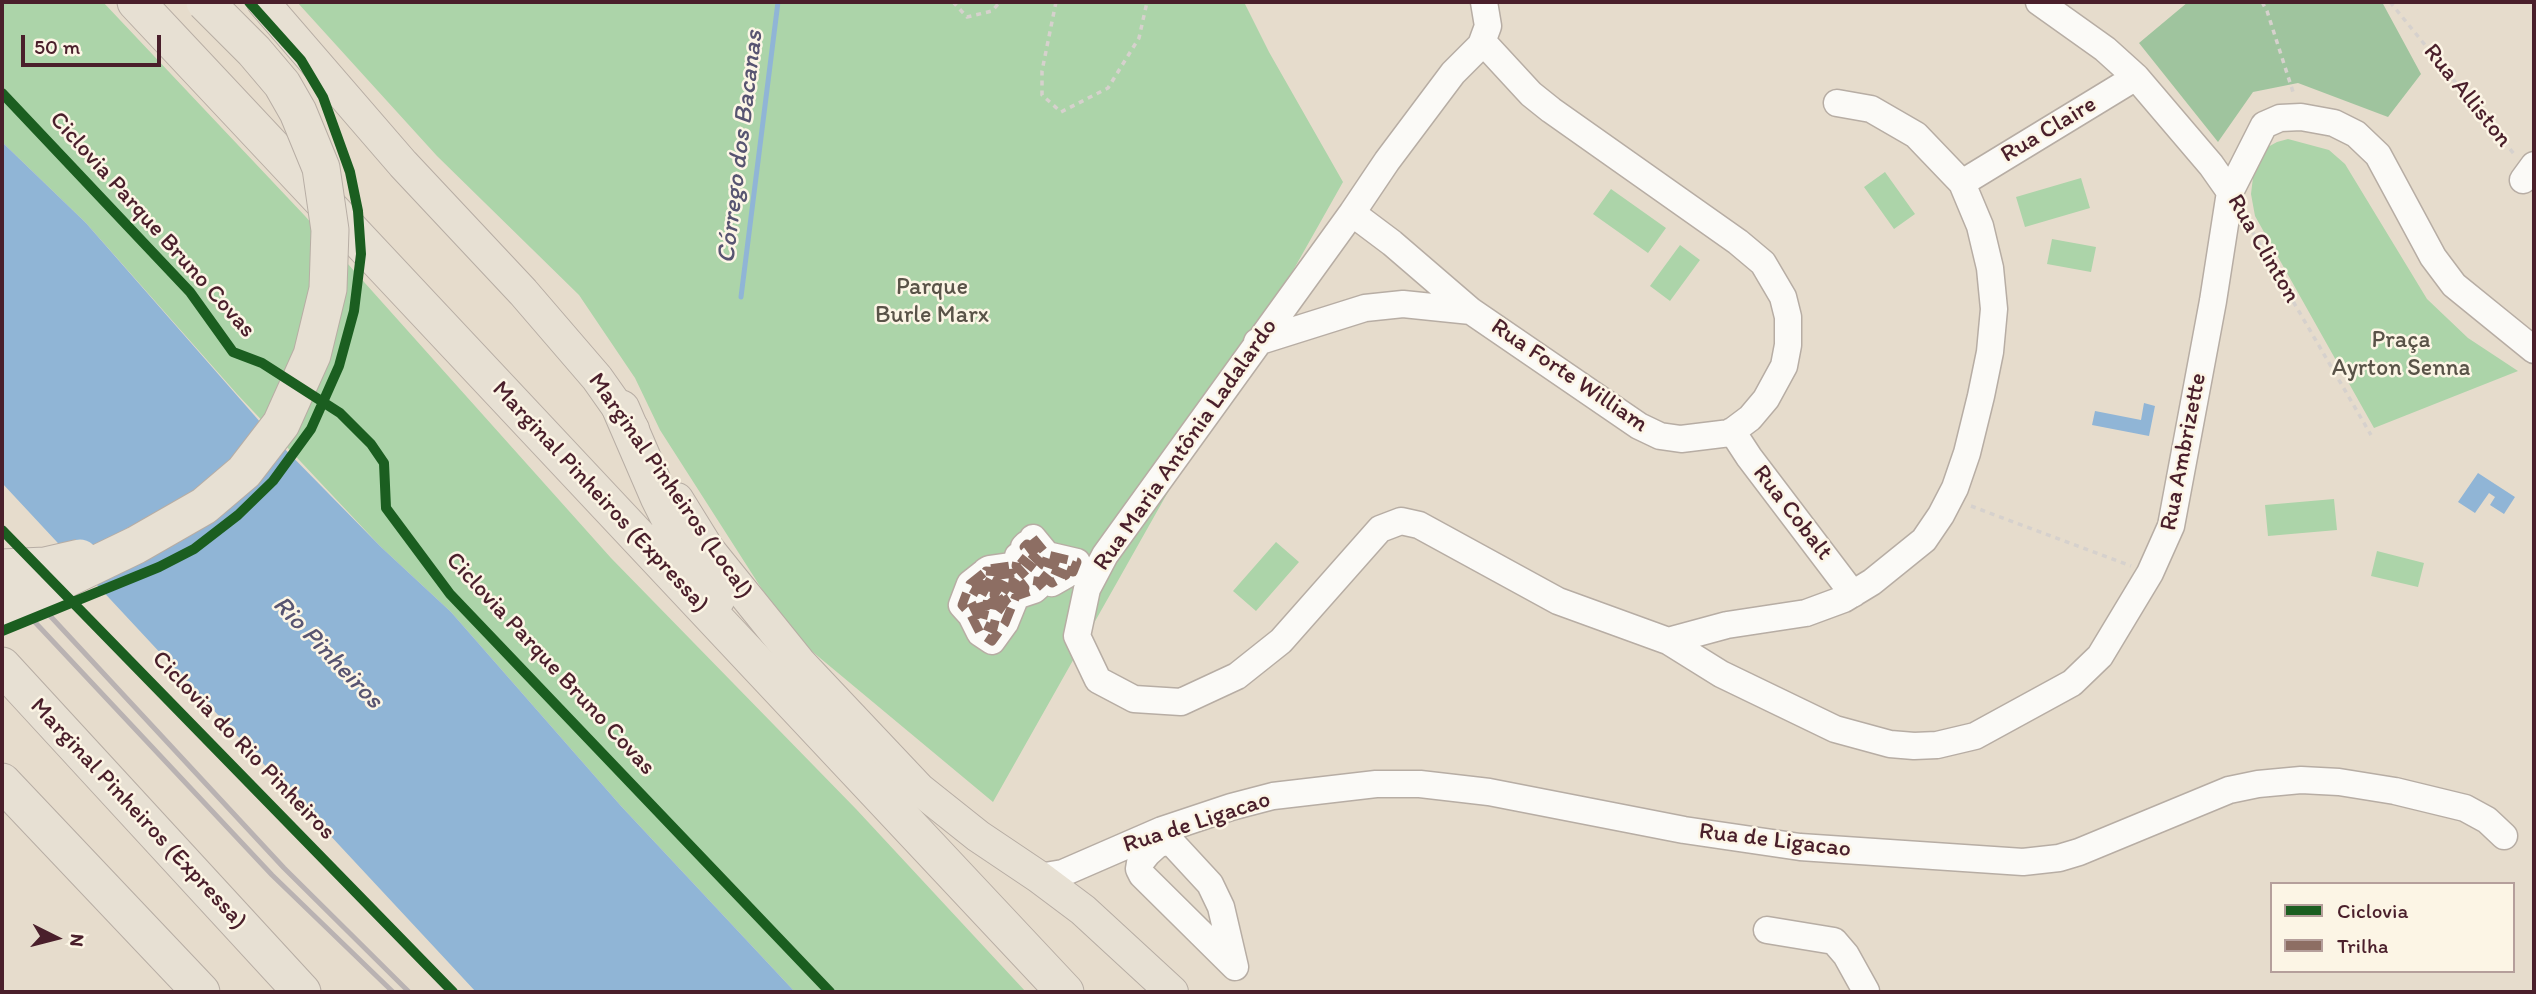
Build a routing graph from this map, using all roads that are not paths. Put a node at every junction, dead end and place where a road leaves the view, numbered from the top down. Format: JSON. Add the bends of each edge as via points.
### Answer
{"nodes":[{"id":1,"x":136,"y":2,"type":"edge"},
{"id":2,"x":205,"y":2,"type":"edge"},
{"id":3,"x":263,"y":2,"type":"edge"},
{"id":4,"x":1484,"y":2,"type":"edge"},
{"id":5,"x":2039,"y":2,"type":"edge"},
{"id":6,"x":1483,"y":41,"type":"junction"},
{"id":7,"x":2136,"y":77,"type":"junction"},
{"id":8,"x":1837,"y":103,"type":"dead end"},
{"id":9,"x":1962,"y":183,"type":"junction"},
{"id":10,"x":2230,"y":192,"type":"junction"},
{"id":11,"x":1352,"y":213,"type":"junction"},
{"id":12,"x":1471,"y":311,"type":"junction"},
{"id":13,"x":1257,"y":342,"type":"junction"},
{"id":14,"x":2534,"y":350,"type":"edge"},
{"id":15,"x":621,"y":409,"type":"junction"},
{"id":16,"x":1732,"y":431,"type":"junction"},
{"id":17,"x":1033,"y":538,"type":"dead end"},
{"id":18,"x":136,"y":545,"type":"junction"},
{"id":19,"x":2,"y":568,"type":"edge"},
{"id":20,"x":994,"y":579,"type":"dead end"},
{"id":21,"x":1853,"y":594,"type":"junction"},
{"id":22,"x":2,"y":607,"type":"edge"},
{"id":23,"x":1668,"y":641,"type":"junction"},
{"id":24,"x":751,"y":657,"type":"junction"},
{"id":25,"x":2,"y":666,"type":"edge"},
{"id":26,"x":1835,"y":729,"type":"joint"},
{"id":27,"x":2,"y":782,"type":"edge"},
{"id":28,"x":2504,"y":836,"type":"dead end"},
{"id":29,"x":1039,"y":877,"type":"junction"},
{"id":30,"x":1768,"y":930,"type":"dead end"},
{"id":31,"x":172,"y":960,"type":"junction"},
{"id":32,"x":201,"y":992,"type":"edge"},
{"id":33,"x":223,"y":992,"type":"edge"},
{"id":34,"x":302,"y":992,"type":"edge"},
{"id":35,"x":1065,"y":992,"type":"edge"},
{"id":36,"x":1172,"y":992,"type":"edge"},
{"id":37,"x":1865,"y":992,"type":"edge"}],
"edges":[{"from":1,"to":24,"type":"highway","name":"Marginal Pinheiros (Expressa)"},
{"from":2,"to":18,"type":"highway","bridge":true,"via":[[254,51],[299,112],[321,169],[330,230],[328,289],[312,355],[281,425],[244,472],[204,506]]},
{"from":3,"to":15,"type":"main road","name":"Marginal Pinheiros (Local)","via":[[402,164],[523,292]]},
{"from":4,"to":6,"type":"street","via":[[1488,26]]},
{"from":5,"to":7,"type":"street","name":"Rua Clinton"},
{"from":6,"to":11,"type":"street","name":"Rua Maria Antônia Ladalardo","via":[[1436,95]]},
{"from":6,"to":16,"type":"street","name":"Rua Forte William","via":[[1531,94],[1738,242],[1773,277],[1788,317],[1784,366],[1766,399]]},
{"from":7,"to":9,"type":"street","name":"Rua Claire"},
{"from":7,"to":10,"type":"street","name":"Rua Clinton"},
{"from":8,"to":9,"type":"street","via":[[1871,109],[1916,135]]},
{"from":9,"to":21,"type":"street","via":[[1980,226],[1994,309],[1990,352],[1967,453],[1950,498],[1924,540]]},
{"from":10,"to":14,"type":"street","name":"Rua Ambrizette","via":[[2264,125],[2301,117],[2334,123],[2356,134],[2378,155],[2433,257],[2454,285]]},
{"from":10,"to":26,"type":"street","name":"Rua Ambrizette","via":[[2171,526],[2150,573],[2100,656],[2050,696],[1975,736],[1914,746]]},
{"from":11,"to":12,"type":"street","name":"Rua Forte William"},
{"from":11,"to":13,"type":"street","name":"Rua Maria Antônia Ladalardo"},
{"from":12,"to":13,"type":"street","via":[[1403,304],[1365,308]]},
{"from":12,"to":16,"type":"street","name":"Rua Forte William","via":[[1660,436],[1710,437]]},
{"from":13,"to":23,"type":"street","name":"Rua Maria Antônia Ladalardo","via":[[1105,555],[1087,589],[1077,636],[1098,680],[1134,699],[1181,702],[1237,676],[1281,641],[1380,529],[1401,521],[1419,525],[1558,601]]},
{"from":15,"to":24,"type":"highway","via":[[676,531]]},
{"from":15,"to":29,"type":"main road","name":"Marginal Pinheiros (Local)","via":[[708,549],[800,663],[919,789]]},
{"from":16,"to":21,"type":"street","name":"Rua Cobalt"},
{"from":17,"to":20,"type":"street","via":[[1047,555],[1077,562],[1073,572],[1039,559],[1027,544],[1024,547],[1043,565],[1066,575],[1052,583],[1018,556],[1016,566],[1029,580],[1043,582],[1016,596],[992,641],[980,633],[962,604],[970,584]]},
{"from":18,"to":19,"type":"highway","bridge":true,"via":[[46,566]]},
{"from":18,"to":22,"type":"highway","bridge":true},
{"from":21,"to":23,"type":"street","via":[[1806,613],[1727,625]]},
{"from":23,"to":26,"type":"street","name":"Rua Maria Antônia Ladalardo","via":[[1731,680]]},
{"from":24,"to":35,"type":"highway","name":"Marginal Pinheiros (Expressa)"},
{"from":25,"to":34,"type":"highway","name":"Marginal Pinheiros (Expressa)"},
{"from":27,"to":31,"type":"highway"},
{"from":28,"to":29,"type":"street","name":"Rua de Ligacao","via":[[2465,808],[2395,790],[2301,780],[2229,790],[2079,852],[2023,862],[1800,847],[1489,792],[1376,784],[1273,796],[1231,807],[1162,830],[1063,873]]},
{"from":29,"to":36,"type":"main road","name":"Marginal Pinheiros (Local)"},
{"from":30,"to":37,"type":"street","via":[[1834,941]]},
{"from":31,"to":32,"type":"highway"},
{"from":31,"to":33,"type":"highway"}]}
